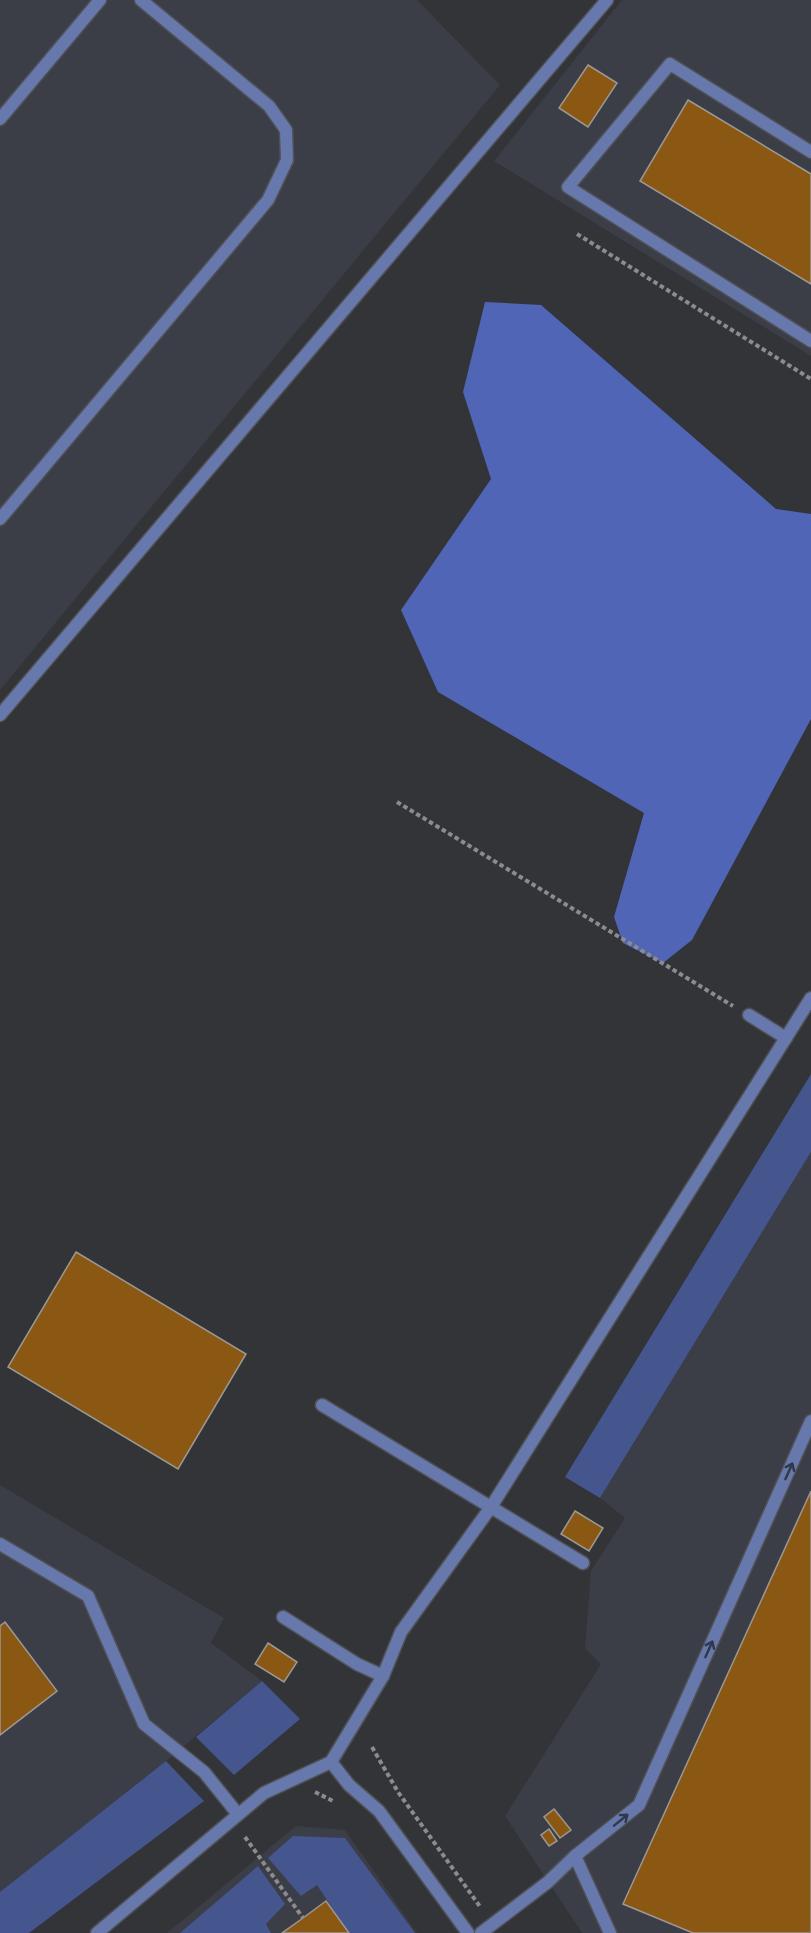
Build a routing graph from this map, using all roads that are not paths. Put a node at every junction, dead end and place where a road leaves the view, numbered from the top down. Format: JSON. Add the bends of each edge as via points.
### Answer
{"nodes":[{"id":1,"x":100,"y":0,"type":"edge"},
{"id":2,"x":141,"y":0,"type":"edge"},
{"id":3,"x":607,"y":0,"type":"edge"},
{"id":4,"x":0,"y":119,"type":"edge"},
{"id":5,"x":811,"y":152,"type":"edge"},
{"id":6,"x":811,"y":340,"type":"edge"},
{"id":7,"x":0,"y":519,"type":"edge"},
{"id":8,"x":0,"y":715,"type":"edge"},
{"id":9,"x":811,"y":998,"type":"edge"},
{"id":10,"x":749,"y":1015,"type":"road end"},
{"id":11,"x":786,"y":1038,"type":"junction"},
{"id":12,"x":322,"y":1405,"type":"dead end"},
{"id":13,"x":811,"y":1420,"type":"edge"},
{"id":14,"x":491,"y":1507,"type":"junction"},
{"id":15,"x":0,"y":1544,"type":"edge"},
{"id":16,"x":584,"y":1563,"type":"dead end"},
{"id":17,"x":283,"y":1617,"type":"dead end"},
{"id":18,"x":382,"y":1676,"type":"junction"},
{"id":19,"x":331,"y":1762,"type":"junction"},
{"id":20,"x":237,"y":1813,"type":"junction"},
{"id":21,"x":575,"y":1856,"type":"junction"},
{"id":22,"x":97,"y":1933,"type":"edge"},
{"id":23,"x":468,"y":1933,"type":"edge"},
{"id":24,"x":481,"y":1933,"type":"edge"},
{"id":25,"x":610,"y":1933,"type":"edge"}],
"edges":[{"from":1,"to":4,"type":"lane"},
{"from":2,"to":7,"type":"lane","via":[[269,106],[286,129],[287,160],[268,200]]},
{"from":3,"to":8,"type":"lane"},
{"from":5,"to":6,"type":"lane","via":[[670,64],[568,187]]},
{"from":9,"to":11,"type":"lane"},
{"from":10,"to":11,"type":"lane"},
{"from":11,"to":14,"type":"lane"},
{"from":12,"to":14,"type":"lane"},
{"from":21,"to":13,"type":"lane","one_way":true,"via":[[639,1805]]},
{"from":14,"to":16,"type":"lane"},
{"from":14,"to":18,"type":"lane","via":[[401,1632]]},
{"from":15,"to":20,"type":"lane","via":[[88,1596],[144,1724],[204,1772]]},
{"from":17,"to":18,"type":"lane"},
{"from":18,"to":19,"type":"lane"},
{"from":19,"to":20,"type":"lane","via":[[264,1793]]},
{"from":19,"to":23,"type":"lane","via":[[378,1811]]},
{"from":20,"to":22,"type":"lane"},
{"from":21,"to":24,"type":"lane","via":[[548,1882]]},
{"from":21,"to":25,"type":"lane"}]}
